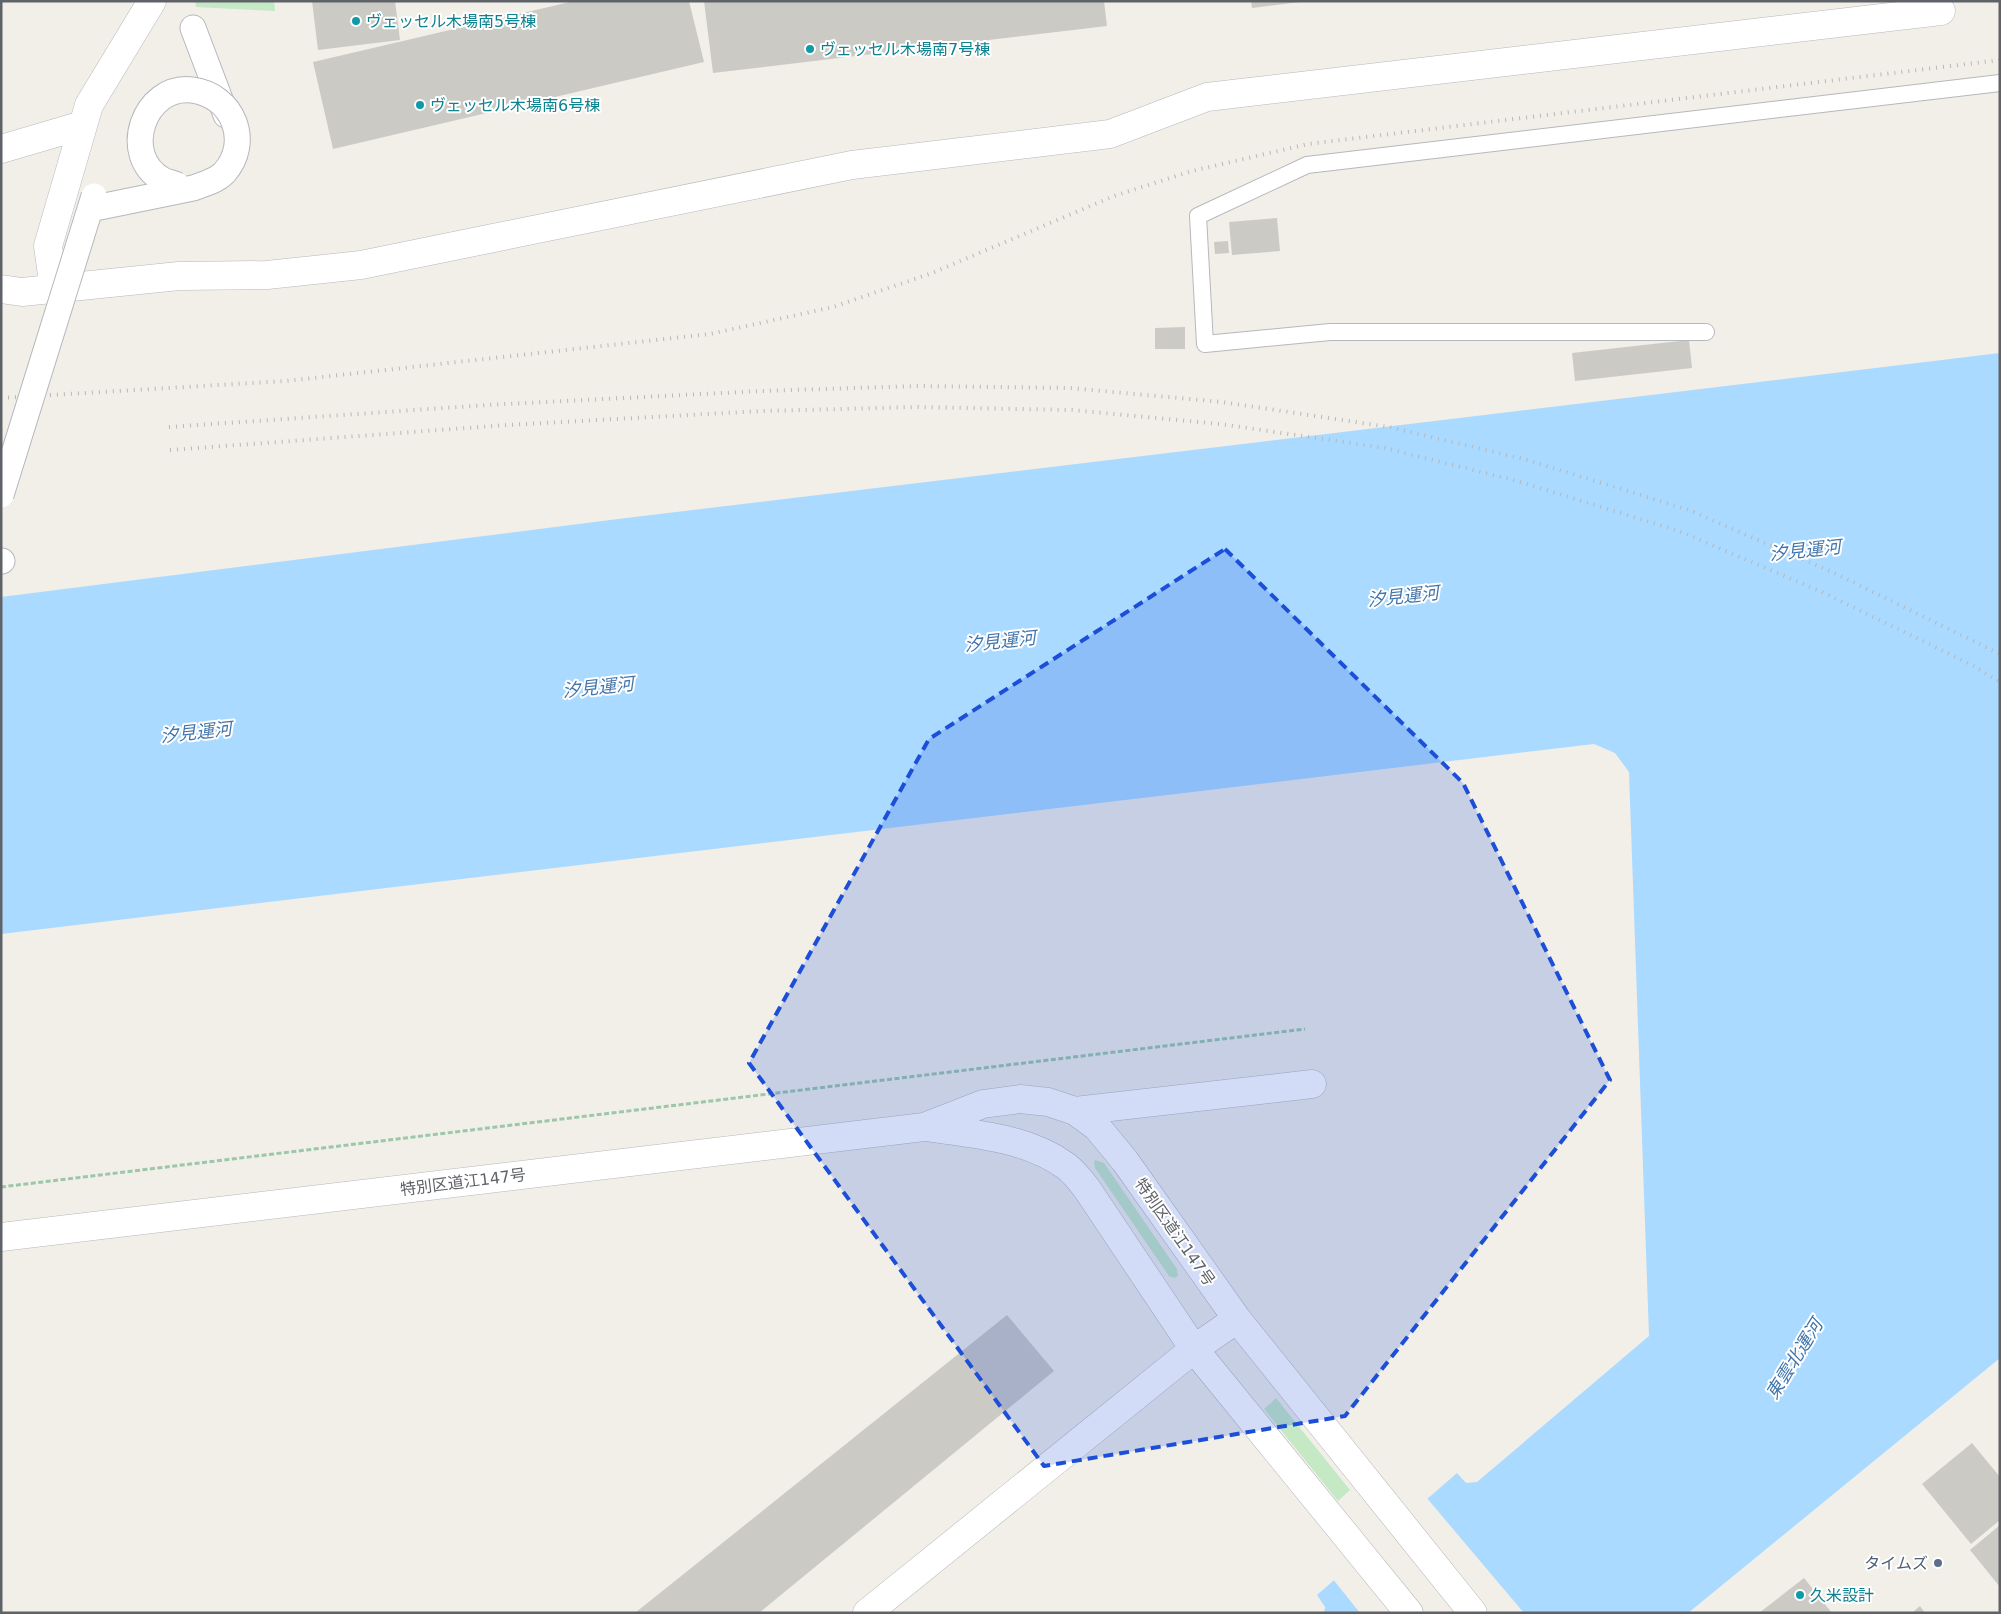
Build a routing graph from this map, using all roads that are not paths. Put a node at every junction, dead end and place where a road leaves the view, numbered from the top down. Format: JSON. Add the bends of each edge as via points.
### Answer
{"nodes":[{"id":1,"x":152,"y":1,"type":"edge"},
{"id":2,"x":1941,"y":11,"type":"dead end"},
{"id":3,"x":193,"y":28,"type":"dead end"},
{"id":4,"x":2000,"y":82,"type":"edge"},
{"id":5,"x":83,"y":125,"type":"junction"},
{"id":6,"x":1,"y":149,"type":"edge"},
{"id":7,"x":1,"y":289,"type":"edge"},
{"id":8,"x":54,"y":289,"type":"junction"},
{"id":9,"x":1706,"y":332,"type":"dead end"},
{"id":10,"x":1,"y":495,"type":"edge"},
{"id":11,"x":1312,"y":1084,"type":"dead end"},
{"id":12,"x":1075,"y":1111,"type":"junction"},
{"id":13,"x":924,"y":1127,"type":"junction"},
{"id":14,"x":1,"y":1237,"type":"edge"},
{"id":15,"x":1237,"y":1319,"type":"junction"},
{"id":16,"x":1194,"y":1350,"type":"junction"},
{"id":17,"x":867,"y":1613,"type":"edge"},
{"id":18,"x":1409,"y":1613,"type":"edge"},
{"id":19,"x":1473,"y":1613,"type":"edge"}],
"edges":[{"from":1,"to":5,"type":"street","via":[[89,106]]},
{"from":2,"to":8,"type":"street","via":[[1207,97],[1110,134],[852,165],[361,265],[268,275],[179,276]]},
{"from":3,"to":10,"type":"street","bridge":true,"via":[[213,79],[219,96],[222,104],[231,129],[228,156],[219,170],[207,179],[177,185],[162,180],[150,170],[142,156],[139,140],[149,110],[160,98],[190,89],[207,93],[221,101],[231,114],[237,129],[238,145],[233,161],[210,183],[92,202]]},
{"from":4,"to":9,"type":"lane","via":[[1307,165],[1198,216],[1205,344],[1330,332]]},
{"from":5,"to":6,"type":"street"},
{"from":5,"to":8,"type":"street","via":[[48,246]]},
{"from":7,"to":8,"type":"street","via":[[22,292]]},
{"from":11,"to":12,"type":"street"},
{"from":12,"to":13,"type":"street","name":"特別区道江147号","via":[[1048,1102],[1020,1099],[983,1104]]},
{"from":12,"to":15,"type":"street","name":"特別区道江147号","via":[[1097,1127],[1125,1161]]},
{"from":13,"to":14,"type":"street","name":"特別区道江147号"},
{"from":13,"to":16,"type":"street","name":"特別区道江147号","via":[[1023,1144],[1068,1167],[1087,1189]]},
{"from":15,"to":16,"type":"street"},
{"from":15,"to":19,"type":"street","name":"特別区道江147号"},
{"from":16,"to":17,"type":"street"},
{"from":16,"to":18,"type":"street","name":"特別区道江147号"}]}
